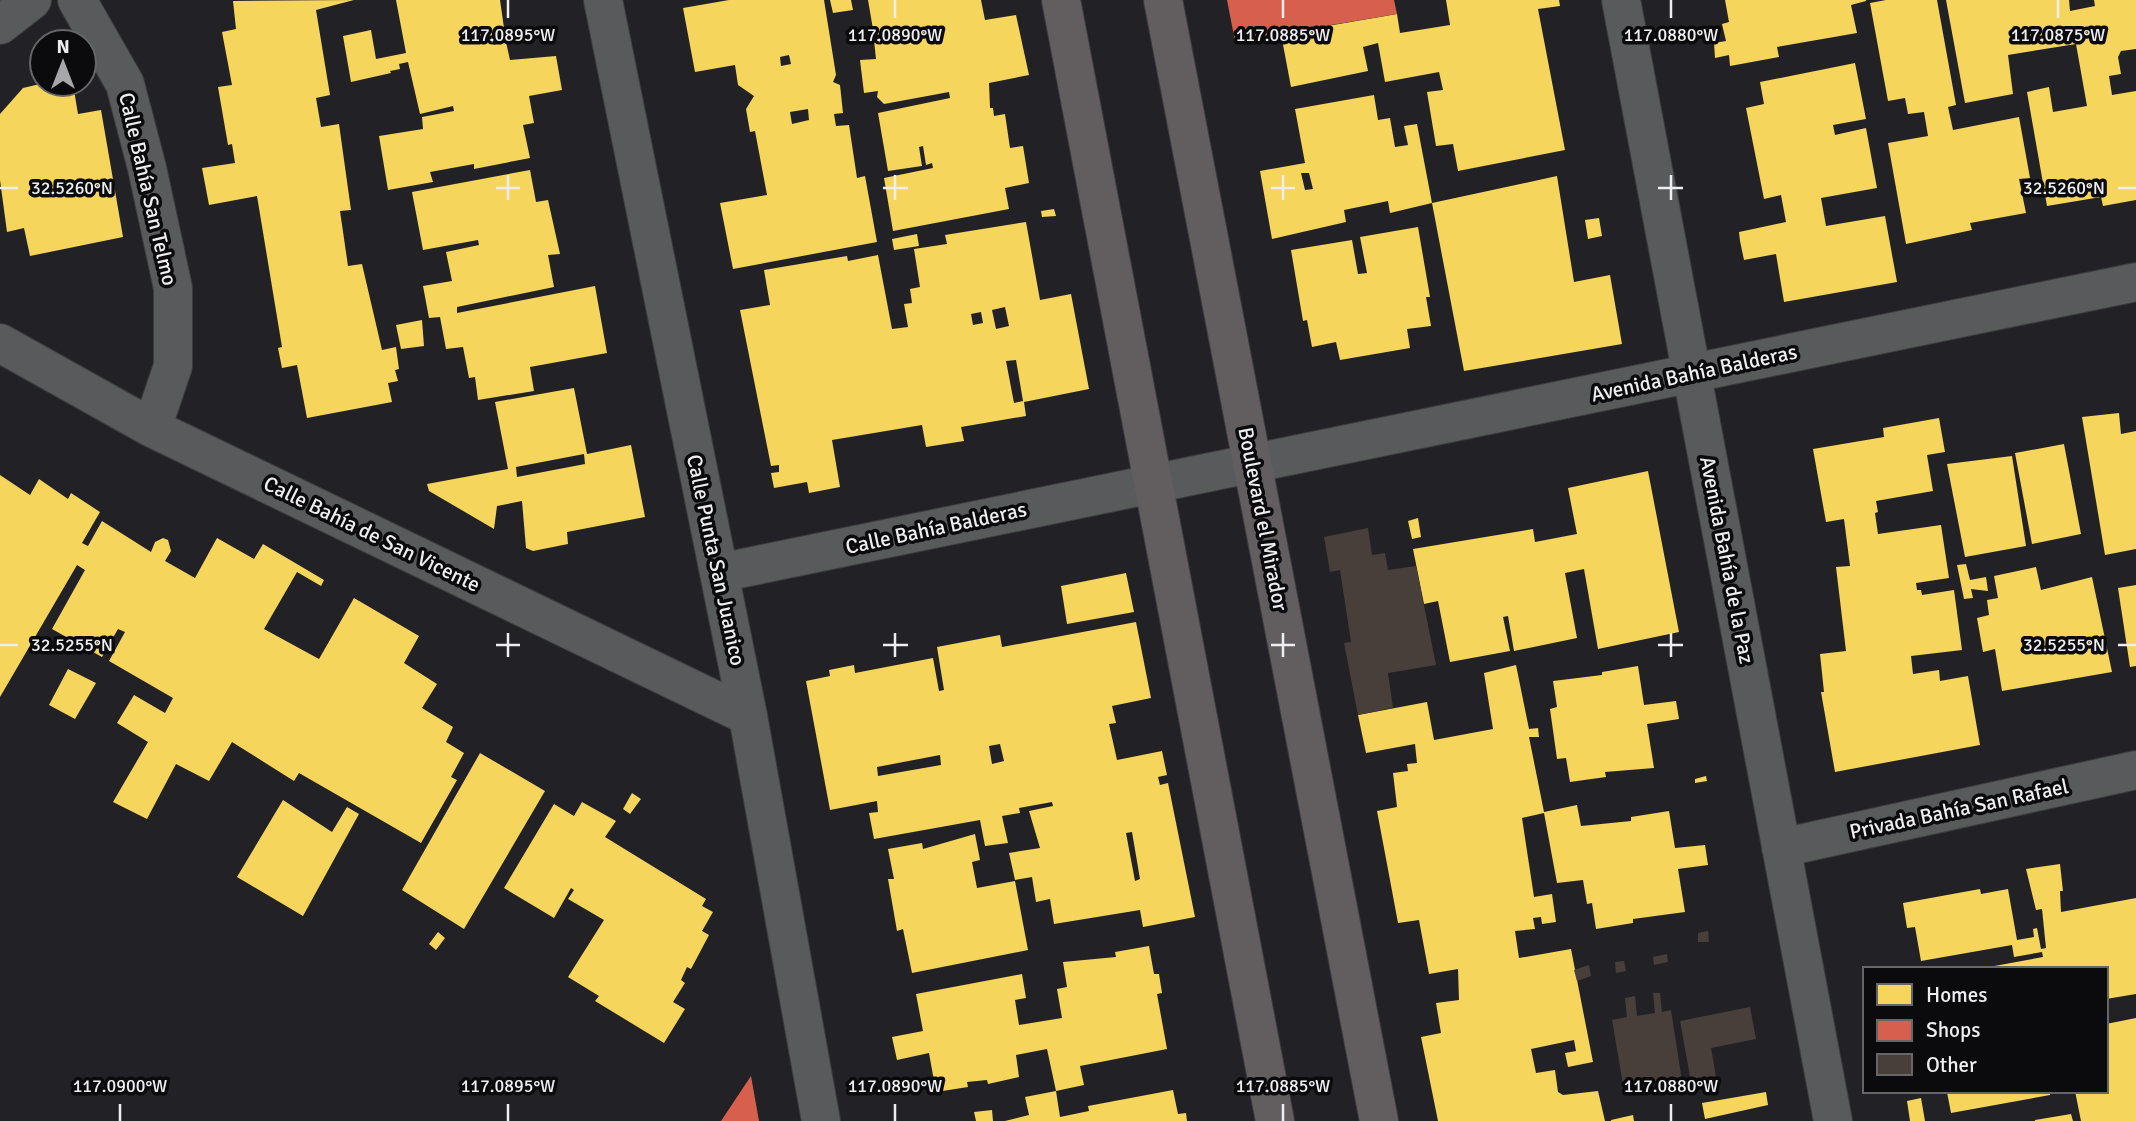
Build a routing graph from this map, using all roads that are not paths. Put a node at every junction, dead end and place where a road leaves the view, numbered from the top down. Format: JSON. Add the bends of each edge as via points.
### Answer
{"nodes":[{"id":1,"x":32,"y":0,"type":"edge"},
{"id":2,"x":76,"y":0,"type":"edge"},
{"id":3,"x":603,"y":0,"type":"edge"},
{"id":4,"x":1061,"y":0,"type":"edge"},
{"id":5,"x":1163,"y":0,"type":"edge"},
{"id":6,"x":1621,"y":0,"type":"edge"},
{"id":7,"x":0,"y":25,"type":"edge"},
{"id":8,"x":2136,"y":282,"type":"edge"},
{"id":9,"x":0,"y":343,"type":"edge"},
{"id":10,"x":1691,"y":373,"type":"junction"},
{"id":11,"x":152,"y":428,"type":"junction"},
{"id":12,"x":1252,"y":463,"type":"junction"},
{"id":13,"x":1153,"y":483,"type":"junction"},
{"id":14,"x":719,"y":573,"type":"junction"},
{"id":15,"x":748,"y":716,"type":"junction"},
{"id":16,"x":2136,"y":770,"type":"edge"},
{"id":17,"x":1781,"y":848,"type":"junction"},
{"id":18,"x":821,"y":1121,"type":"edge"},
{"id":19,"x":1275,"y":1121,"type":"edge"},
{"id":20,"x":1378,"y":1121,"type":"edge"},
{"id":21,"x":1833,"y":1121,"type":"edge"}],
"edges":[{"from":1,"to":7,"type":"street"},
{"from":2,"to":11,"type":"street","name":"Calle Bahía San Telmo","via":[[125,84],[173,288],[173,366]]},
{"from":3,"to":14,"type":"street","name":"Calle Punta San Juanico"},
{"from":4,"to":13,"type":"main road"},
{"from":5,"to":12,"type":"main road","name":"Boulevard el Mirador"},
{"from":6,"to":10,"type":"street","name":"Avenida Bahía de la Paz"},
{"from":8,"to":10,"type":"street","name":"Avenida Bahía Balderas"},
{"from":9,"to":11,"type":"street","name":"Calle Bahía de San Vicente"},
{"from":10,"to":12,"type":"street","name":"Avenida Bahía Balderas"},
{"from":10,"to":17,"type":"street","name":"Avenida Bahía de la Paz"},
{"from":11,"to":15,"type":"street","name":"Calle Bahía de San Vicente"},
{"from":12,"to":13,"type":"street","name":"Avenida Bahía Balderas"},
{"from":12,"to":20,"type":"main road","name":"Boulevard el Mirador"},
{"from":13,"to":14,"type":"street","name":"Calle Bahía Balderas"},
{"from":13,"to":19,"type":"main road"},
{"from":14,"to":15,"type":"street","name":"Calle Punta San Juanico"},
{"from":15,"to":18,"type":"street","name":"Calle Punta San Juanico"},
{"from":16,"to":17,"type":"street","name":"Privada Bahía San Rafael"},
{"from":17,"to":21,"type":"street","name":"Avenida Bahía de la Paz"}]}
